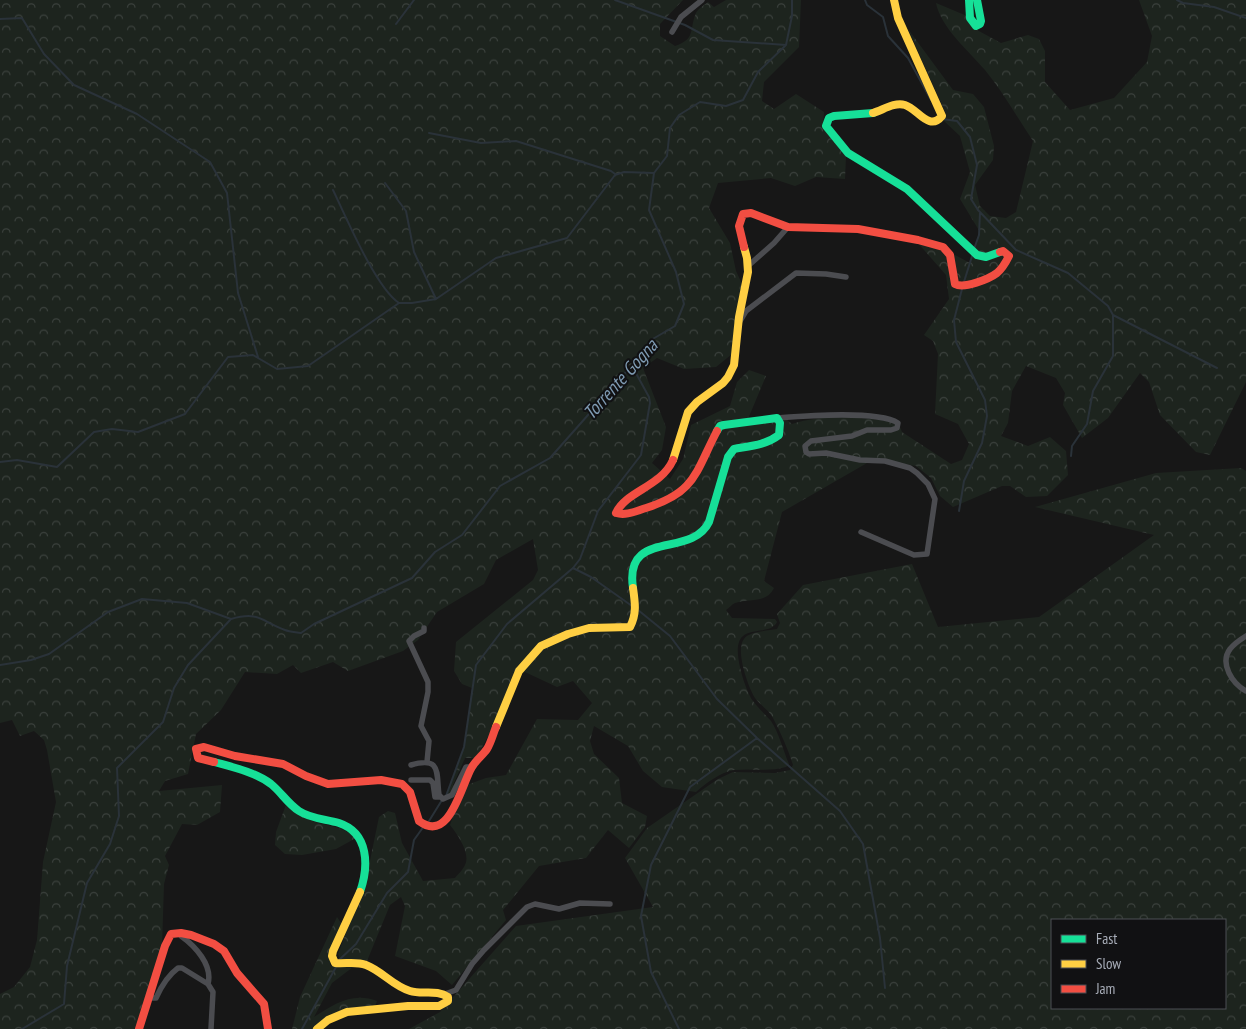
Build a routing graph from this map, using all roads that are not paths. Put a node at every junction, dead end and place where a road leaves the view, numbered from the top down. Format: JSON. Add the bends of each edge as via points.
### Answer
{"nodes":[{"id":1,"x":702,"y":0,"type":"edge"},
{"id":2,"x":894,"y":0,"type":"edge"},
{"id":3,"x":969,"y":0,"type":"edge"},
{"id":4,"x":977,"y":0,"type":"edge"},
{"id":5,"x":672,"y":32,"type":"dead end"},
{"id":6,"x":788,"y":227,"type":"junction"},
{"id":7,"x":748,"y":266,"type":"junction"},
{"id":8,"x":846,"y":277,"type":"dead end"},
{"id":9,"x":738,"y":325,"type":"junction"},
{"id":10,"x":777,"y":418,"type":"junction"},
{"id":11,"x":861,"y":532,"type":"dead end"},
{"id":12,"x":424,"y":628,"type":"dead end"},
{"id":13,"x":1246,"y":636,"type":"edge"},
{"id":14,"x":1246,"y":691,"type":"edge"},
{"id":15,"x":427,"y":762,"type":"junction"},
{"id":16,"x":411,"y":765,"type":"dead end"},
{"id":17,"x":472,"y":767,"type":"junction"},
{"id":18,"x":411,"y":780,"type":"dead end"},
{"id":19,"x":440,"y":797,"type":"junction"},
{"id":20,"x":610,"y":904,"type":"dead end"},
{"id":21,"x":181,"y":932,"type":"junction"},
{"id":22,"x":208,"y":984,"type":"junction"},
{"id":23,"x":445,"y":994,"type":"junction"},
{"id":24,"x":150,"y":998,"type":"junction"},
{"id":25,"x":139,"y":1029,"type":"edge"},
{"id":26,"x":211,"y":1029,"type":"edge"},
{"id":27,"x":268,"y":1029,"type":"edge"},
{"id":28,"x":317,"y":1029,"type":"edge"}],
"edges":[{"from":1,"to":5,"type":"street","via":[[677,23]]},
{"from":2,"to":6,"type":"street","via":[[898,18],[941,119],[934,123],[905,105],[896,105],[860,116],[835,115],[829,118],[826,126],[855,159],[906,189],[977,255],[986,257],[1006,252],[1009,256],[996,274],[963,286],[955,284],[950,255],[943,247],[858,229]]},
{"from":3,"to":4,"type":"street","via":[[970,18],[976,26],[982,20]]},
{"from":6,"to":7,"type":"street"},
{"from":6,"to":7,"type":"street","via":[[752,213],[742,214],[739,227]]},
{"from":7,"to":9,"type":"street"},
{"from":8,"to":9,"type":"street","via":[[796,273],[746,310]]},
{"from":9,"to":10,"type":"street","via":[[732,371],[713,392],[688,410],[667,470],[616,513],[623,514],[664,501],[685,489],[720,426]]},
{"from":10,"to":11,"type":"street","via":[[857,415],[898,423],[894,430],[866,430],[852,436],[811,441],[805,446],[809,454],[885,460],[917,473],[928,484],[935,503],[927,554],[914,554]]},
{"from":10,"to":17,"type":"street","via":[[779,435],[774,440],[734,449],[728,456],[704,531],[638,556],[632,572],[636,609],[630,627],[589,628],[568,634],[541,646],[519,671],[488,748]]},
{"from":12,"to":15,"type":"street","via":[[409,641],[428,682],[420,726],[429,740]]},
{"from":13,"to":14,"type":"street","via":[[1230,650],[1227,660],[1232,679]]},
{"from":15,"to":16,"type":"street"},
{"from":15,"to":19,"type":"street","via":[[432,764],[438,776]]},
{"from":17,"to":19,"type":"street","via":[[465,769],[450,797]]},
{"from":17,"to":23,"type":"street","via":[[448,819],[432,827],[419,821],[410,792],[402,784],[381,780],[328,784],[283,764],[204,747],[195,751],[198,758],[266,781],[296,809],[349,828],[362,842],[366,869],[355,904],[333,951],[335,963],[359,963],[412,991]]},
{"from":18,"to":19,"type":"street","via":[[430,780],[435,797]]},
{"from":20,"to":23,"type":"street","via":[[580,903],[559,909],[535,904],[527,907],[478,957],[456,990]]},
{"from":21,"to":22,"type":"street","via":[[180,936],[207,964]]},
{"from":21,"to":24,"type":"street","via":[[168,938]]},
{"from":21,"to":27,"type":"street","via":[[224,951],[237,973],[264,1004]]},
{"from":22,"to":24,"type":"street","via":[[179,968],[167,979],[156,998]]},
{"from":22,"to":26,"type":"street","via":[[213,992]]},
{"from":23,"to":28,"type":"street","via":[[448,1001],[445,1004],[347,1012]]},
{"from":24,"to":25,"type":"street"}]}
